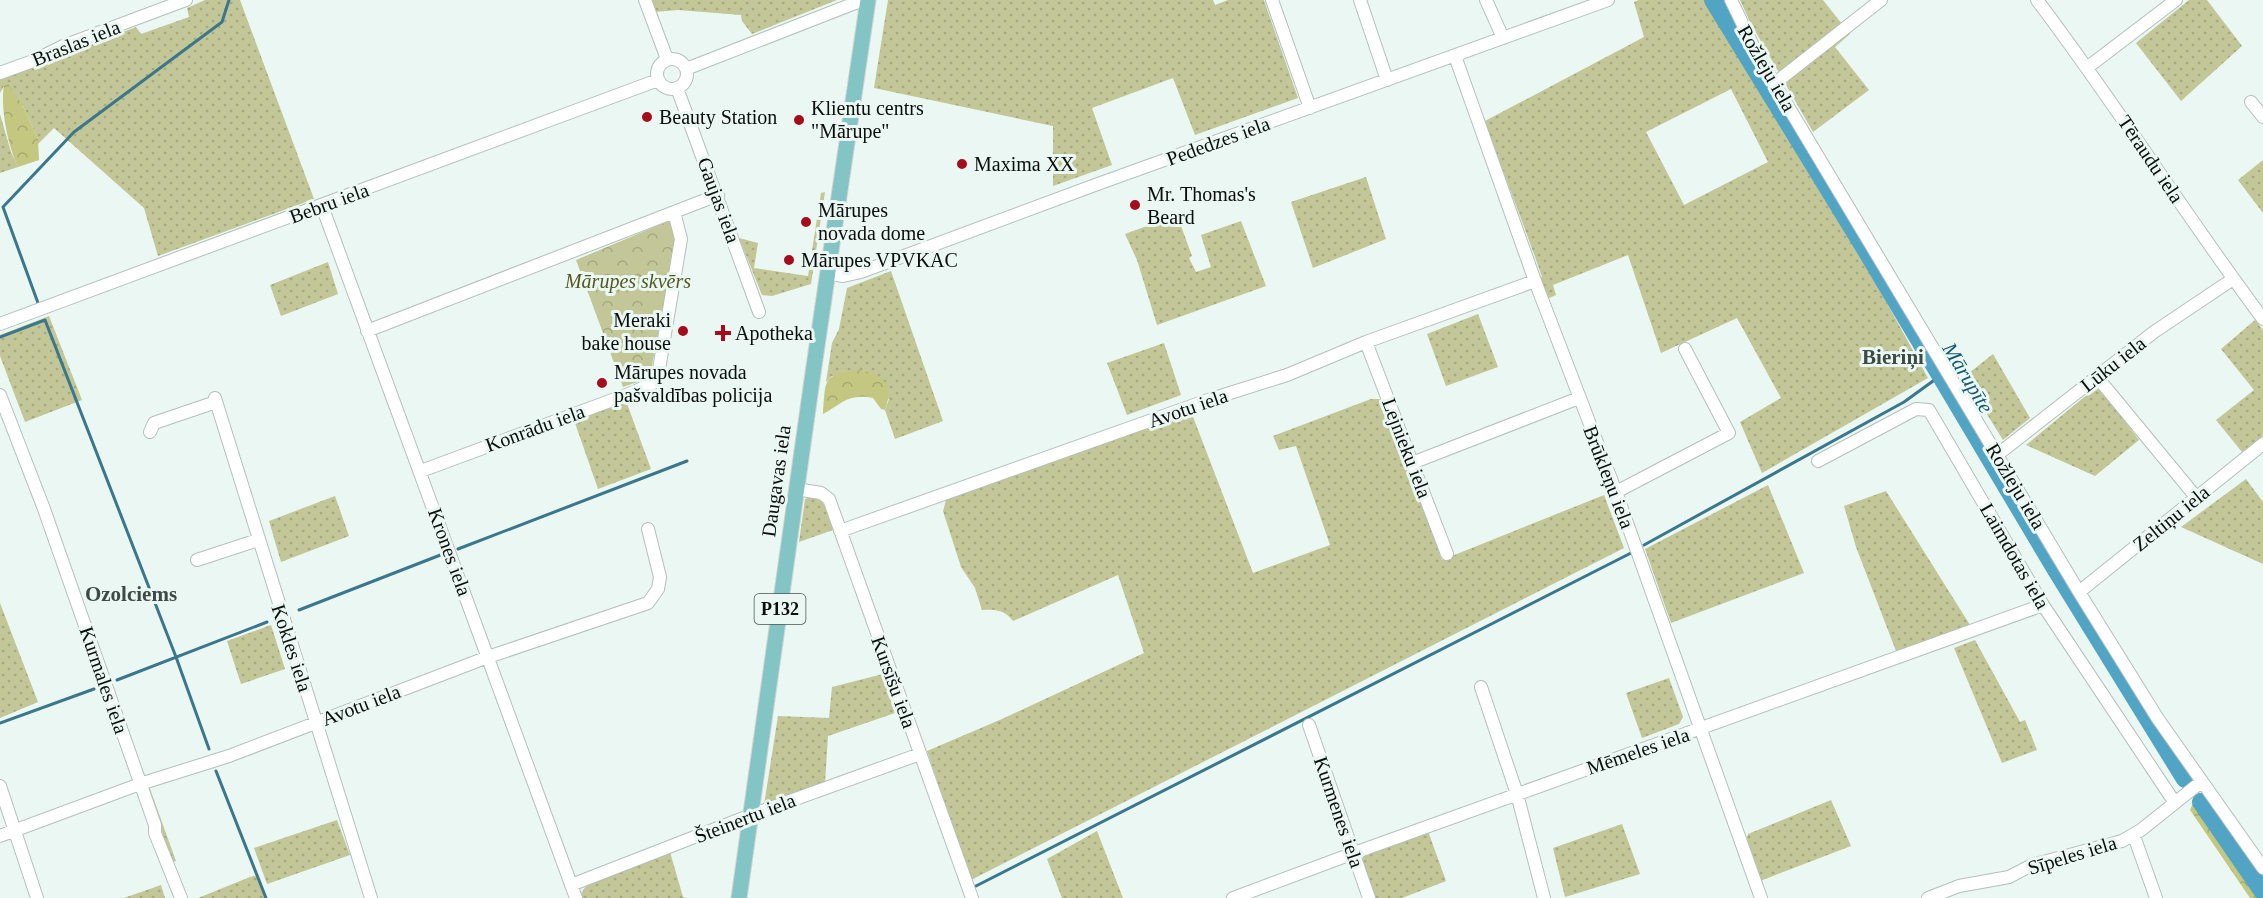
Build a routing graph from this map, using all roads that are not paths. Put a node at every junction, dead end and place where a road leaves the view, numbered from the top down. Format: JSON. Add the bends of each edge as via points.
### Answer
{"nodes":[{"id":1,"x":186,"y":0,"type":"edge"},
{"id":2,"x":645,"y":0,"type":"edge"},
{"id":3,"x":863,"y":0,"type":"edge"},
{"id":4,"x":868,"y":0,"type":"edge"},
{"id":5,"x":1272,"y":0,"type":"edge"},
{"id":6,"x":1360,"y":0,"type":"edge"},
{"id":7,"x":1486,"y":0,"type":"edge"},
{"id":8,"x":1608,"y":0,"type":"edge"},
{"id":9,"x":1731,"y":0,"type":"edge"},
{"id":10,"x":1881,"y":0,"type":"edge"},
{"id":11,"x":2037,"y":0,"type":"edge"},
{"id":12,"x":2176,"y":0,"type":"edge"},
{"id":13,"x":1503,"y":38,"type":"junction"},
{"id":14,"x":1455,"y":56,"type":"junction"},
{"id":15,"x":667,"y":59,"type":"junction"},
{"id":16,"x":2088,"y":67,"type":"junction"},
{"id":17,"x":686,"y":69,"type":"junction"},
{"id":18,"x":0,"y":73,"type":"edge"},
{"id":19,"x":658,"y":80,"type":"junction"},
{"id":20,"x":1387,"y":80,"type":"junction"},
{"id":21,"x":1775,"y":83,"type":"junction"},
{"id":22,"x":677,"y":88,"type":"junction"},
{"id":23,"x":2251,"y":102,"type":"dead end"},
{"id":24,"x":1310,"y":108,"type":"junction"},
{"id":25,"x":2263,"y":117,"type":"edge"},
{"id":26,"x":718,"y":195,"type":"junction"},
{"id":27,"x":322,"y":206,"type":"junction"},
{"id":28,"x":674,"y":212,"type":"junction"},
{"id":29,"x":827,"y":273,"type":"junction"},
{"id":30,"x":2233,"y":279,"type":"junction"},
{"id":31,"x":1535,"y":281,"type":"junction"},
{"id":32,"x":759,"y":312,"type":"dead end"},
{"id":33,"x":2263,"y":319,"type":"edge"},
{"id":34,"x":0,"y":324,"type":"edge"},
{"id":35,"x":367,"y":331,"type":"junction"},
{"id":36,"x":1366,"y":342,"type":"junction"},
{"id":37,"x":1685,"y":349,"type":"dead end"},
{"id":38,"x":2097,"y":377,"type":"junction"},
{"id":39,"x":0,"y":395,"type":"edge"},
{"id":40,"x":1579,"y":398,"type":"junction"},
{"id":41,"x":150,"y":432,"type":"dead end"},
{"id":42,"x":2263,"y":444,"type":"edge"},
{"id":43,"x":1997,"y":455,"type":"junction"},
{"id":44,"x":1818,"y":461,"type":"dead end"},
{"id":45,"x":1412,"y":463,"type":"junction"},
{"id":46,"x":421,"y":471,"type":"junction"},
{"id":47,"x":796,"y":489,"type":"junction"},
{"id":48,"x":1616,"y":492,"type":"junction"},
{"id":49,"x":2196,"y":497,"type":"junction"},
{"id":50,"x":648,"y":529,"type":"dead end"},
{"id":51,"x":840,"y":531,"type":"junction"},
{"id":52,"x":258,"y":540,"type":"junction"},
{"id":53,"x":1447,"y":554,"type":"dead end"},
{"id":54,"x":197,"y":560,"type":"dead end"},
{"id":55,"x":2079,"y":592,"type":"junction"},
{"id":56,"x":2043,"y":605,"type":"junction"},
{"id":57,"x":488,"y":657,"type":"junction"},
{"id":58,"x":1481,"y":687,"type":"dead end"},
{"id":59,"x":316,"y":722,"type":"junction"},
{"id":60,"x":1309,"y":725,"type":"dead end"},
{"id":61,"x":1700,"y":729,"type":"junction"},
{"id":62,"x":920,"y":754,"type":"junction"},
{"id":63,"x":2201,"y":782,"type":"junction"},
{"id":64,"x":140,"y":784,"type":"junction"},
{"id":65,"x":0,"y":786,"type":"edge"},
{"id":66,"x":1517,"y":794,"type":"junction"},
{"id":67,"x":2175,"y":802,"type":"junction"},
{"id":68,"x":751,"y":815,"type":"junction"},
{"id":69,"x":15,"y":830,"type":"junction"},
{"id":70,"x":0,"y":836,"type":"edge"},
{"id":71,"x":2134,"y":836,"type":"junction"},
{"id":72,"x":1354,"y":853,"type":"junction"},
{"id":73,"x":2263,"y":868,"type":"edge"},
{"id":74,"x":571,"y":885,"type":"junction"},
{"id":75,"x":37,"y":898,"type":"edge"},
{"id":76,"x":181,"y":898,"type":"edge"},
{"id":77,"x":371,"y":898,"type":"edge"},
{"id":78,"x":576,"y":898,"type":"edge"},
{"id":79,"x":739,"y":898,"type":"edge"},
{"id":80,"x":972,"y":898,"type":"edge"},
{"id":81,"x":1233,"y":898,"type":"edge"},
{"id":82,"x":1369,"y":898,"type":"edge"},
{"id":83,"x":1544,"y":898,"type":"edge"},
{"id":84,"x":1761,"y":898,"type":"edge"},
{"id":85,"x":1928,"y":898,"type":"edge"},
{"id":86,"x":2156,"y":898,"type":"edge"}],
"edges":[{"from":1,"to":18,"type":"street","name":"Braslas iela"},
{"from":2,"to":15,"type":"street"},
{"from":3,"to":17,"type":"street"},
{"from":4,"to":29,"type":"main road","name":"Daugavas iela","number":"P132"},
{"from":5,"to":24,"type":"street"},
{"from":6,"to":20,"type":"street"},
{"from":7,"to":13,"type":"street"},
{"from":8,"to":13,"type":"street","name":"Pededzes iela"},
{"from":9,"to":21,"type":"street","name":"Rožleju iela"},
{"from":10,"to":21,"type":"street"},
{"from":11,"to":16,"type":"street","name":"Tēraudu iela"},
{"from":12,"to":16,"type":"street"},
{"from":13,"to":14,"type":"street","name":"Pededzes iela"},
{"from":14,"to":20,"type":"street","name":"Pededzes iela"},
{"from":14,"to":31,"type":"street","name":"Brūkleņu iela"},
{"from":15,"to":17,"type":"street","via":[[679,60]]},
{"from":15,"to":19,"type":"street","via":[[658,68]]},
{"from":16,"to":30,"type":"street","name":"Tēraudu iela"},
{"from":17,"to":22,"type":"street","via":[[686,80]]},
{"from":19,"to":22,"type":"street","via":[[666,88]]},
{"from":19,"to":27,"type":"street","name":"Bebru iela"},
{"from":20,"to":24,"type":"street","name":"Pededzes iela"},
{"from":21,"to":43,"type":"street","name":"Rožleju iela"},
{"from":22,"to":26,"type":"street","name":"Gaujas iela"},
{"from":23,"to":25,"type":"street"},
{"from":24,"to":29,"type":"street","name":"Pededzes iela","via":[[861,272],[843,276]]},
{"from":26,"to":28,"type":"street"},
{"from":26,"to":32,"type":"street","name":"Gaujas iela"},
{"from":27,"to":34,"type":"street","name":"Bebru iela"},
{"from":27,"to":35,"type":"street","name":"Krones iela"},
{"from":28,"to":35,"type":"street"},
{"from":28,"to":46,"type":"street","name":"Konrādu iela","via":[[681,239],[655,382]]},
{"from":29,"to":47,"type":"main road","name":"Daugavas iela","number":"P132"},
{"from":30,"to":33,"type":"street","name":"Tēraudu iela"},
{"from":30,"to":38,"type":"street","name":"Lūku iela","via":[[2154,332]]},
{"from":31,"to":36,"type":"street","name":"Avotu iela"},
{"from":31,"to":40,"type":"street","name":"Brūkleņu iela"},
{"from":35,"to":46,"type":"street","name":"Krones iela"},
{"from":36,"to":45,"type":"street","name":"Lejnieku iela"},
{"from":36,"to":51,"type":"street","name":"Avotu iela","via":[[1287,375]]},
{"from":37,"to":48,"type":"street","via":[[1729,433]]},
{"from":38,"to":43,"type":"street","name":"Lūku iela"},
{"from":38,"to":49,"type":"street"},
{"from":39,"to":64,"type":"street","name":"Kurmales iela"},
{"from":40,"to":45,"type":"street"},
{"from":40,"to":48,"type":"street","name":"Brūkleņu iela"},
{"from":41,"to":52,"type":"street","name":"Kokles iela","via":[[154,423],[216,400]]},
{"from":42,"to":49,"type":"street","name":"Zeltiņu iela"},
{"from":43,"to":55,"type":"street","name":"Rožleju iela"},
{"from":44,"to":56,"type":"street","name":"Laimdotas iela","via":[[1916,410],[1929,410]]},
{"from":45,"to":53,"type":"street","name":"Lejnieku iela"},
{"from":46,"to":57,"type":"street","name":"Krones iela"},
{"from":47,"to":51,"type":"street","name":"Kursīšu iela","via":[[825,495]]},
{"from":47,"to":68,"type":"main road","name":"Daugavas iela","number":"P132"},
{"from":48,"to":61,"type":"street","name":"Brūkleņu iela"},
{"from":49,"to":55,"type":"street","name":"Zeltiņu iela"},
{"from":50,"to":57,"type":"street","name":"Avotu iela","via":[[660,577],[658,589],[648,603]]},
{"from":51,"to":62,"type":"street","name":"Kursīšu iela"},
{"from":52,"to":54,"type":"street"},
{"from":52,"to":59,"type":"street","name":"Kokles iela"},
{"from":55,"to":63,"type":"street","name":"Rožleju iela"},
{"from":56,"to":61,"type":"street","name":"Mēmeles iela"},
{"from":56,"to":67,"type":"street","name":"Laimdotas iela"},
{"from":57,"to":59,"type":"street","name":"Avotu iela"},
{"from":57,"to":74,"type":"street","name":"Krones iela"},
{"from":58,"to":66,"type":"street"},
{"from":59,"to":64,"type":"street","name":"Avotu iela"},
{"from":59,"to":77,"type":"street","name":"Kokles iela"},
{"from":60,"to":72,"type":"street","name":"Kurmenes iela"},
{"from":61,"to":66,"type":"street","name":"Mēmeles iela"},
{"from":61,"to":84,"type":"street","name":"Brūkleņu iela"},
{"from":62,"to":68,"type":"street","name":"Šteinertu iela"},
{"from":62,"to":80,"type":"street","name":"Kursīšu iela"},
{"from":63,"to":67,"type":"street","name":"Sīpeles iela"},
{"from":63,"to":73,"type":"street","name":"Rožleju iela"},
{"from":64,"to":69,"type":"street","name":"Avotu iela"},
{"from":64,"to":76,"type":"street","name":"Kurmales iela"},
{"from":65,"to":69,"type":"street"},
{"from":66,"to":72,"type":"street","name":"Mēmeles iela"},
{"from":66,"to":83,"type":"street"},
{"from":67,"to":71,"type":"street","name":"Sīpeles iela"},
{"from":68,"to":74,"type":"street","name":"Šteinertu iela"},
{"from":68,"to":79,"type":"main road","name":"Daugavas iela","number":"P132"},
{"from":69,"to":70,"type":"street","name":"Avotu iela"},
{"from":69,"to":75,"type":"street"},
{"from":71,"to":85,"type":"street","name":"Sīpeles iela","via":[[2032,865],[2009,877],[1959,886]]},
{"from":71,"to":86,"type":"street"},
{"from":72,"to":81,"type":"street","name":"Mēmeles iela"},
{"from":72,"to":82,"type":"street","name":"Kurmenes iela"},
{"from":74,"to":78,"type":"street","name":"Krones iela"}]}
